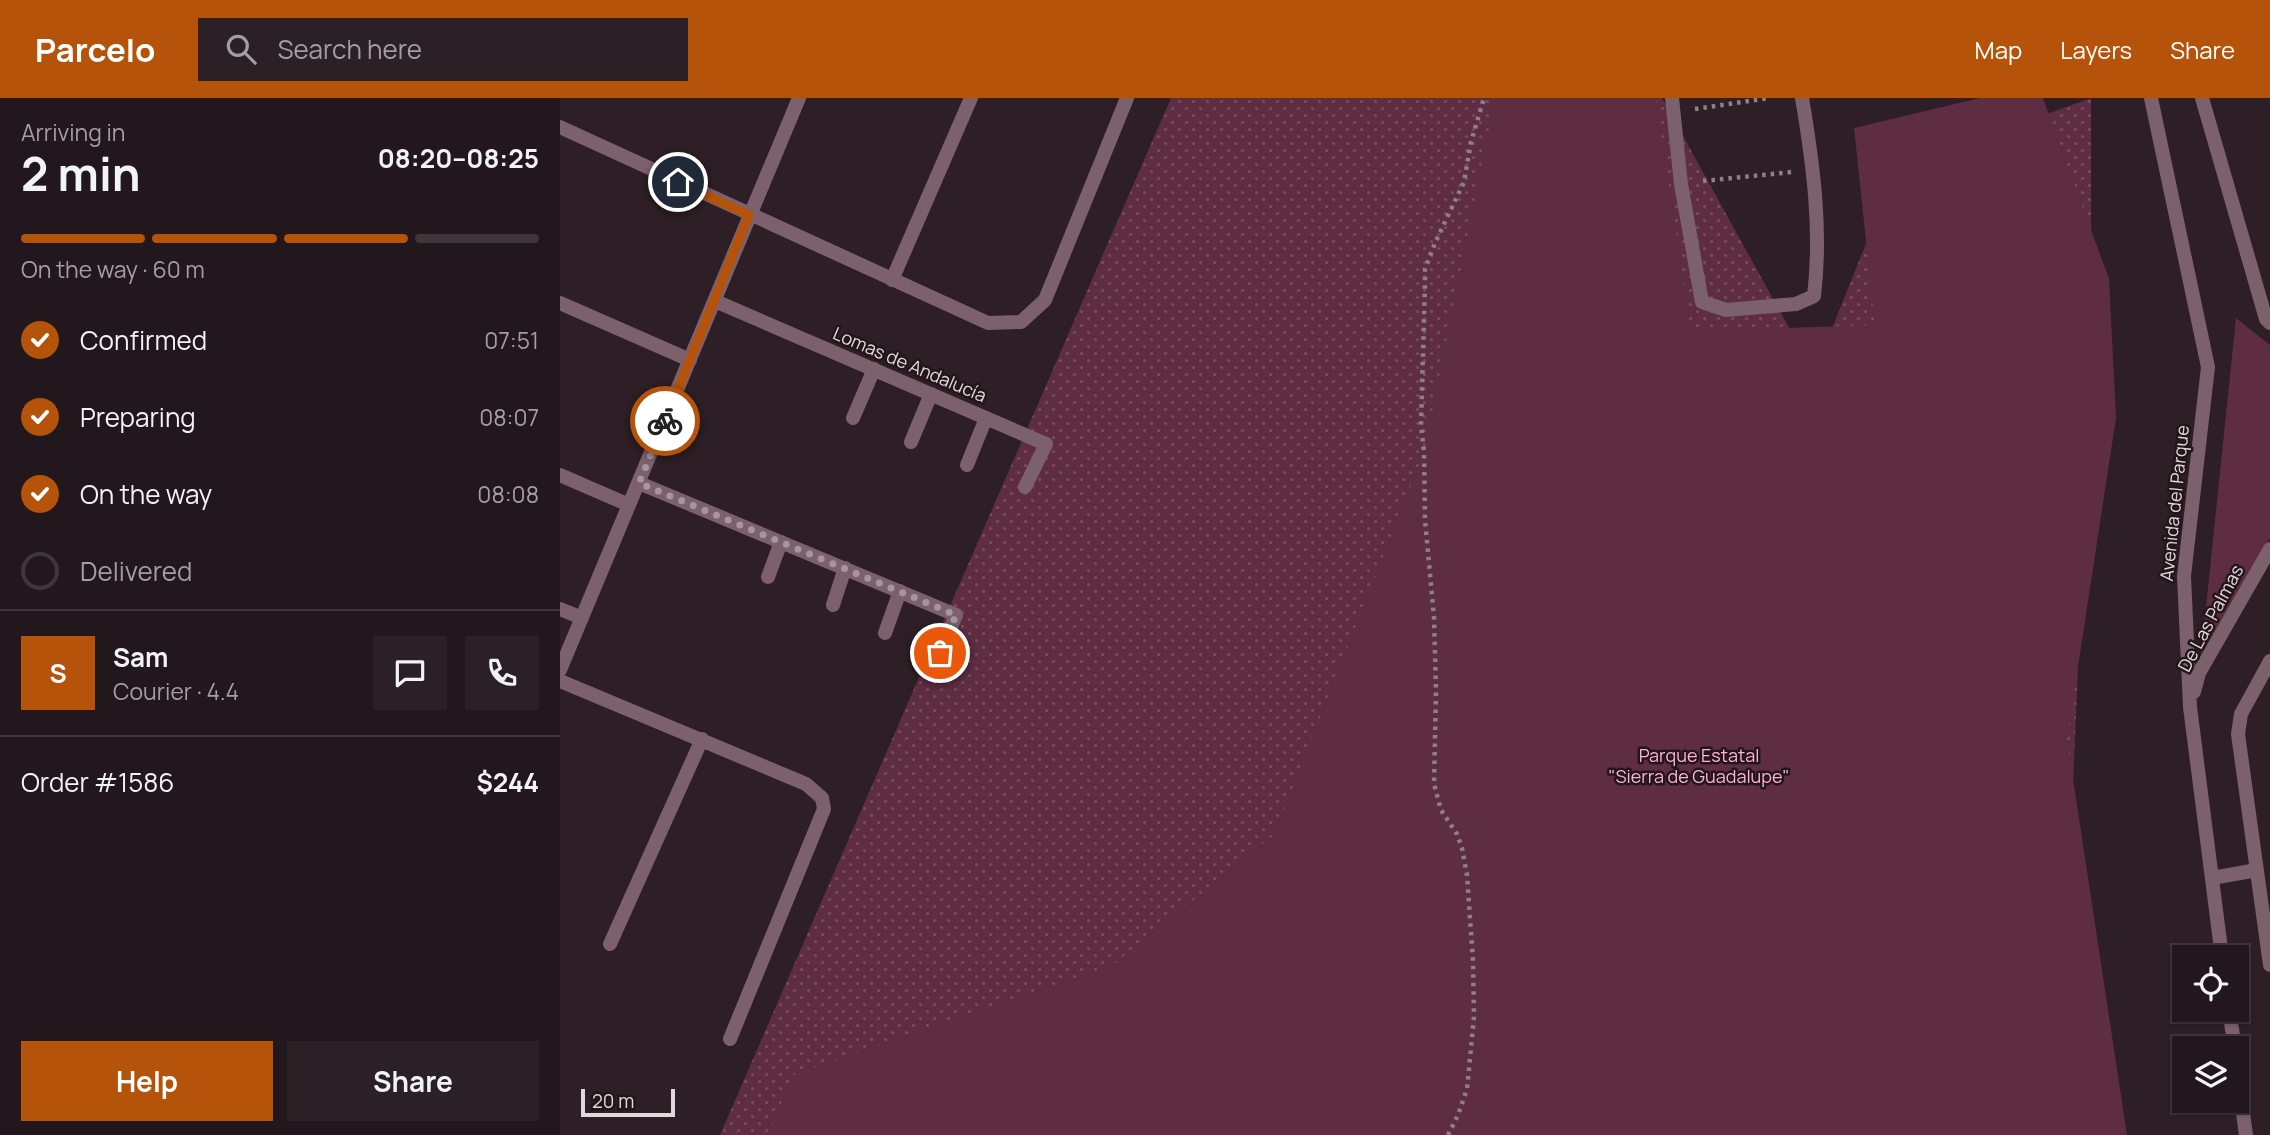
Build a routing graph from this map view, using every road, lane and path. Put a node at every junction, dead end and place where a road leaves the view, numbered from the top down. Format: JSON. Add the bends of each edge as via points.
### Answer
{"nodes":[{"id":1,"x":799,"y":98,"type":"edge"},
{"id":2,"x":971,"y":98,"type":"edge"},
{"id":3,"x":1127,"y":98,"type":"edge"},
{"id":4,"x":1484,"y":98,"type":"edge"},
{"id":5,"x":1769,"y":98,"type":"edge"},
{"id":6,"x":1802,"y":98,"type":"edge"},
{"id":7,"x":2151,"y":98,"type":"edge"},
{"id":8,"x":2202,"y":98,"type":"edge"},
{"id":9,"x":1672,"y":105,"type":"edge"},
{"id":10,"x":560,"y":127,"type":"edge"},
{"id":11,"x":1814,"y":170,"type":"junction"},
{"id":12,"x":1681,"y":184,"type":"junction"},
{"id":13,"x":749,"y":215,"type":"junction"},
{"id":14,"x":892,"y":279,"type":"junction"},
{"id":15,"x":715,"y":302,"type":"junction"},
{"id":16,"x":560,"y":303,"type":"edge"},
{"id":17,"x":2270,"y":323,"type":"edge"},
{"id":18,"x":690,"y":360,"type":"junction"},
{"id":19,"x":874,"y":369,"type":"junction"},
{"id":20,"x":931,"y":394,"type":"junction"},
{"id":21,"x":853,"y":418,"type":"dead end"},
{"id":22,"x":986,"y":418,"type":"junction"},
{"id":23,"x":911,"y":442,"type":"dead end"},
{"id":24,"x":967,"y":465,"type":"dead end"},
{"id":25,"x":560,"y":475,"type":"edge"},
{"id":26,"x":639,"y":483,"type":"junction"},
{"id":27,"x":1025,"y":487,"type":"dead end"},
{"id":28,"x":629,"y":505,"type":"junction"},
{"id":29,"x":781,"y":542,"type":"junction"},
{"id":30,"x":2270,"y":549,"type":"edge"},
{"id":31,"x":845,"y":568,"type":"junction"},
{"id":32,"x":768,"y":577,"type":"dead end"},
{"id":33,"x":900,"y":591,"type":"junction"},
{"id":34,"x":832,"y":605,"type":"dead end"},
{"id":35,"x":560,"y":609,"type":"edge"},
{"id":36,"x":582,"y":618,"type":"junction"},
{"id":37,"x":885,"y":633,"type":"dead end"},
{"id":38,"x":940,"y":653,"type":"dead end"},
{"id":39,"x":2270,"y":661,"type":"edge"},
{"id":40,"x":560,"y":670,"type":"edge"},
{"id":41,"x":560,"y":681,"type":"edge"},
{"id":42,"x":2190,"y":707,"type":"junction"},
{"id":43,"x":702,"y":739,"type":"junction"},
{"id":44,"x":2257,"y":870,"type":"junction"},
{"id":45,"x":2212,"y":878,"type":"junction"},
{"id":46,"x":610,"y":944,"type":"dead end"},
{"id":47,"x":2220,"y":945,"type":"edge"},
{"id":48,"x":2270,"y":965,"type":"edge"},
{"id":49,"x":730,"y":1039,"type":"dead end"},
{"id":50,"x":2243,"y":1113,"type":"edge"},
{"id":51,"x":1448,"y":1135,"type":"edge"},
{"id":52,"x":2246,"y":1135,"type":"edge"}],
"edges":[{"from":1,"to":13,"type":"street"},
{"from":2,"to":14,"type":"street"},
{"from":3,"to":14,"type":"street","via":[[1045,300],[1021,322],[988,323]]},
{"from":4,"to":51,"type":"path","via":[[1464,182],[1435,243],[1425,283],[1421,425],[1435,624],[1434,784],[1441,810],[1462,848],[1474,961],[1468,1089]]},
{"from":5,"to":9,"type":"path"},
{"from":6,"to":11,"type":"street"},
{"from":7,"to":42,"type":"street","name":"Avenida del Parque","via":[[2208,367],[2185,576]]},
{"from":8,"to":17,"type":"street"},
{"from":9,"to":12,"type":"street"},
{"from":10,"to":13,"type":"street"},
{"from":11,"to":12,"type":"path"},
{"from":11,"to":12,"type":"street","via":[[1814,296],[1796,304],[1726,310],[1702,303]]},
{"from":13,"to":14,"type":"street"},
{"from":13,"to":15,"type":"street"},
{"from":15,"to":18,"type":"street"},
{"from":15,"to":19,"type":"street","name":"Lomas de Andalucía"},
{"from":16,"to":18,"type":"street"},
{"from":18,"to":26,"type":"street"},
{"from":19,"to":20,"type":"street","name":"Lomas de Andalucía"},
{"from":19,"to":21,"type":"street"},
{"from":20,"to":22,"type":"street","name":"Lomas de Andalucía"},
{"from":20,"to":23,"type":"street"},
{"from":22,"to":24,"type":"street"},
{"from":22,"to":27,"type":"street","name":"Lomas de Andalucía","via":[[1046,444]]},
{"from":25,"to":28,"type":"street"},
{"from":26,"to":28,"type":"street"},
{"from":26,"to":29,"type":"street"},
{"from":28,"to":36,"type":"street"},
{"from":29,"to":31,"type":"street"},
{"from":29,"to":32,"type":"street"},
{"from":30,"to":42,"type":"street","name":"De Las Palmas","via":[[2199,673]]},
{"from":31,"to":33,"type":"street"},
{"from":31,"to":34,"type":"street"},
{"from":33,"to":37,"type":"street"},
{"from":33,"to":38,"type":"street","via":[[956,615]]},
{"from":35,"to":36,"type":"street"},
{"from":36,"to":40,"type":"street"},
{"from":39,"to":44,"type":"street","via":[[2241,714],[2238,734]]},
{"from":41,"to":43,"type":"street"},
{"from":42,"to":45,"type":"street","name":"Avenida del Parque"},
{"from":43,"to":46,"type":"street"},
{"from":43,"to":49,"type":"street","via":[[806,784],[822,798],[824,809]]},
{"from":44,"to":45,"type":"street"},
{"from":44,"to":48,"type":"street"},
{"from":45,"to":47,"type":"street","name":"Avenida del Parque"},
{"from":50,"to":52,"type":"street"}]}
